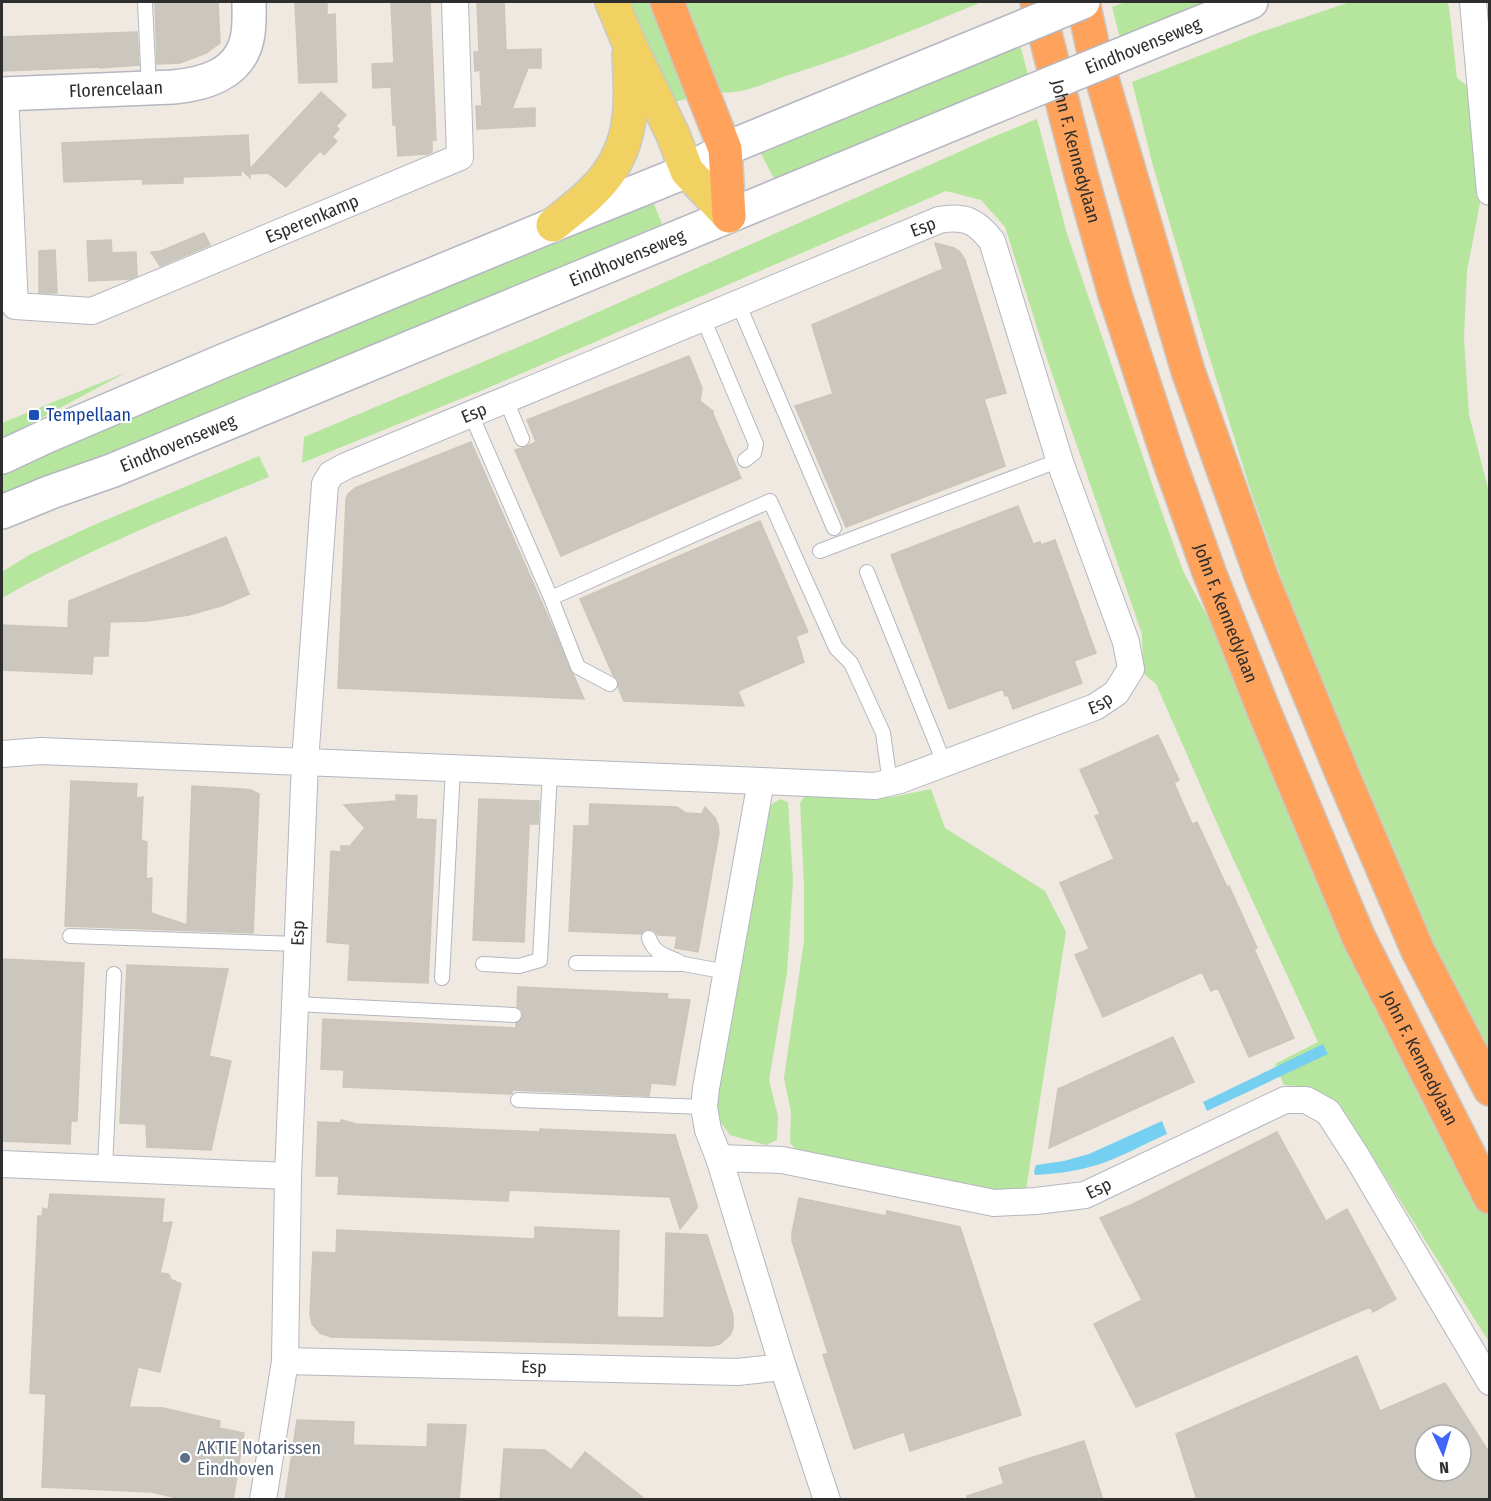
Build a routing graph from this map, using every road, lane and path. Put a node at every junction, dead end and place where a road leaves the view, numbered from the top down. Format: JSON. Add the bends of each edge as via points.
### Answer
{"nodes":[{"id":1,"x":145,"y":2,"type":"edge"},
{"id":2,"x":249,"y":2,"type":"edge"},
{"id":3,"x":456,"y":2,"type":"edge"},
{"id":4,"x":612,"y":2,"type":"edge"},
{"id":5,"x":668,"y":2,"type":"edge"},
{"id":6,"x":1037,"y":2,"type":"edge"},
{"id":7,"x":1083,"y":2,"type":"edge"},
{"id":8,"x":1251,"y":2,"type":"edge"},
{"id":9,"x":1473,"y":2,"type":"edge"},
{"id":10,"x":628,"y":42,"type":"junction"},
{"id":11,"x":149,"y":88,"type":"junction"},
{"id":12,"x":3,"y":94,"type":"edge"},
{"id":13,"x":725,"y":149,"type":"junction"},
{"id":14,"x":687,"y":171,"type":"junction"},
{"id":15,"x":1490,"y":192,"type":"edge"},
{"id":16,"x":729,"y":216,"type":"junction"},
{"id":17,"x":553,"y":225,"type":"junction"},
{"id":18,"x":738,"y":303,"type":"junction"},
{"id":19,"x":8,"y":306,"type":"edge"},
{"id":20,"x":703,"y":318,"type":"junction"},
{"id":21,"x":506,"y":400,"type":"junction"},
{"id":22,"x":471,"y":414,"type":"junction"},
{"id":23,"x":522,"y":439,"type":"dead end"},
{"id":24,"x":2,"y":458,"type":"edge"},
{"id":25,"x":745,"y":460,"type":"dead end"},
{"id":26,"x":1060,"y":460,"type":"junction"},
{"id":27,"x":2,"y":512,"type":"edge"},
{"id":28,"x":834,"y":528,"type":"dead end"},
{"id":29,"x":820,"y":550,"type":"dead end"},
{"id":30,"x":867,"y":572,"type":"dead end"},
{"id":31,"x":551,"y":598,"type":"junction"},
{"id":32,"x":610,"y":684,"type":"dead end"},
{"id":33,"x":2,"y":744,"type":"edge"},
{"id":34,"x":41,"y":751,"type":"junction"},
{"id":35,"x":2,"y":754,"type":"edge"},
{"id":36,"x":305,"y":762,"type":"junction"},
{"id":37,"x":945,"y":765,"type":"junction"},
{"id":38,"x":453,"y":768,"type":"junction"},
{"id":39,"x":550,"y":772,"type":"junction"},
{"id":40,"x":761,"y":781,"type":"junction"},
{"id":41,"x":890,"y":783,"type":"junction"},
{"id":42,"x":70,"y":936,"type":"dead end"},
{"id":43,"x":649,"y":938,"type":"dead end"},
{"id":44,"x":298,"y":944,"type":"junction"},
{"id":45,"x":576,"y":963,"type":"dead end"},
{"id":46,"x":483,"y":964,"type":"dead end"},
{"id":47,"x":684,"y":964,"type":"junction"},
{"id":48,"x":727,"y":972,"type":"junction"},
{"id":49,"x":114,"y":974,"type":"dead end"},
{"id":50,"x":442,"y":978,"type":"dead end"},
{"id":51,"x":295,"y":1004,"type":"junction"},
{"id":52,"x":514,"y":1015,"type":"dead end"},
{"id":53,"x":1490,"y":1089,"type":"edge"},
{"id":54,"x":518,"y":1100,"type":"dead end"},
{"id":55,"x":704,"y":1107,"type":"junction"},
{"id":56,"x":718,"y":1158,"type":"junction"},
{"id":57,"x":2,"y":1164,"type":"edge"},
{"id":58,"x":105,"y":1168,"type":"junction"},
{"id":59,"x":288,"y":1176,"type":"junction"},
{"id":60,"x":1490,"y":1197,"type":"edge"},
{"id":61,"x":285,"y":1361,"type":"junction"},
{"id":62,"x":783,"y":1367,"type":"junction"},
{"id":63,"x":1490,"y":1382,"type":"edge"},
{"id":64,"x":263,"y":1500,"type":"edge"},
{"id":65,"x":827,"y":1500,"type":"edge"}],
"edges":[{"from":1,"to":11,"type":"lane"},
{"from":2,"to":11,"type":"main road","name":"Florencelaan","via":[[247,41],[227,71],[207,82]]},
{"from":3,"to":19,"type":"street","name":"Esperenkamp","via":[[460,157],[92,311]]},
{"from":4,"to":10,"type":"main road"},
{"from":5,"to":13,"type":"highway"},
{"from":6,"to":60,"type":"highway","name":"John F. Kennedylaan","via":[[1115,295],[1209,572],[1358,936]]},
{"from":7,"to":13,"type":"main road","bridge":true},
{"from":7,"to":53,"type":"highway","via":[[1188,371],[1263,581],[1418,951]]},
{"from":8,"to":16,"type":"main road","name":"Eindhovenseweg","bridge":true},
{"from":9,"to":15,"type":"street"},
{"from":10,"to":14,"type":"main road"},
{"from":10,"to":17,"type":"main road","via":[[631,97],[622,150],[595,190]]},
{"from":11,"to":12,"type":"main road","name":"Florencelaan"},
{"from":12,"to":19,"type":"street","name":"Esperenkamp"},
{"from":13,"to":14,"type":"main road"},
{"from":13,"to":16,"type":"highway"},
{"from":14,"to":16,"type":"main road"},
{"from":14,"to":17,"type":"main road"},
{"from":16,"to":27,"type":"main road","name":"Eindhovenseweg","via":[[111,471]]},
{"from":17,"to":24,"type":"main road","via":[[58,431]]},
{"from":18,"to":20,"type":"street","name":"Esp"},
{"from":18,"to":26,"type":"street","name":"Esp","via":[[939,220],[970,220],[992,241]]},
{"from":18,"to":28,"type":"lane"},
{"from":20,"to":21,"type":"street","name":"Esp"},
{"from":20,"to":25,"type":"lane","via":[[756,444],[754,453]]},
{"from":21,"to":22,"type":"street","name":"Esp"},
{"from":21,"to":23,"type":"lane"},
{"from":22,"to":31,"type":"lane"},
{"from":22,"to":36,"type":"street","name":"Esp","via":[[346,466],[331,474],[325,484]]},
{"from":26,"to":29,"type":"lane"},
{"from":26,"to":37,"type":"street","name":"Esp","via":[[1126,642],[1131,669],[1116,693],[1095,707]]},
{"from":30,"to":37,"type":"lane"},
{"from":31,"to":32,"type":"lane","via":[[578,667]]},
{"from":31,"to":41,"type":"lane","via":[[770,501],[836,648],[851,663],[883,733]]},
{"from":33,"to":34,"type":"street","name":"Esp"},
{"from":34,"to":35,"type":"street","name":"Esp"},
{"from":34,"to":36,"type":"street","name":"Esp"},
{"from":36,"to":38,"type":"street","name":"Esp"},
{"from":36,"to":44,"type":"street","name":"Esp"},
{"from":37,"to":41,"type":"street","name":"Esp"},
{"from":38,"to":39,"type":"street","name":"Esp"},
{"from":38,"to":50,"type":"lane"},
{"from":39,"to":40,"type":"street","name":"Esp"},
{"from":39,"to":46,"type":"lane","via":[[540,960],[519,966]]},
{"from":40,"to":41,"type":"street","name":"Esp","via":[[875,786]]},
{"from":40,"to":48,"type":"street"},
{"from":42,"to":44,"type":"lane"},
{"from":43,"to":47,"type":"lane","via":[[657,952]]},
{"from":44,"to":51,"type":"street","name":"Esp"},
{"from":45,"to":47,"type":"lane"},
{"from":47,"to":48,"type":"lane"},
{"from":48,"to":55,"type":"street"},
{"from":49,"to":58,"type":"lane"},
{"from":51,"to":52,"type":"lane"},
{"from":51,"to":59,"type":"street","name":"Esp"},
{"from":54,"to":55,"type":"lane"},
{"from":55,"to":56,"type":"street"},
{"from":56,"to":62,"type":"street"},
{"from":56,"to":63,"type":"street","name":"Esp","via":[[782,1160],[994,1203],[1036,1201],[1085,1196],[1285,1100],[1306,1100],[1328,1112],[1358,1156]]},
{"from":57,"to":58,"type":"street"},
{"from":58,"to":59,"type":"street"},
{"from":59,"to":61,"type":"street","name":"Esp"},
{"from":61,"to":62,"type":"street","name":"Esp","via":[[737,1372]]},
{"from":61,"to":64,"type":"street","name":"Esp"},
{"from":62,"to":65,"type":"street"}]}
